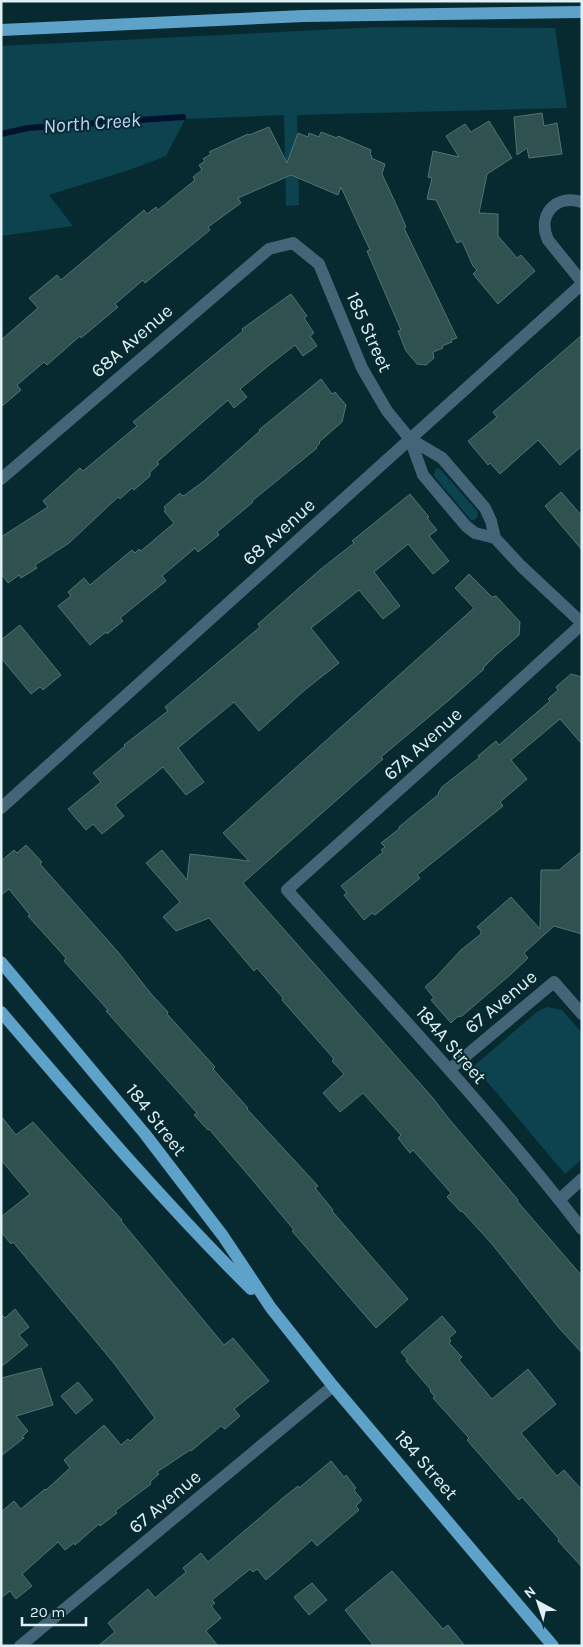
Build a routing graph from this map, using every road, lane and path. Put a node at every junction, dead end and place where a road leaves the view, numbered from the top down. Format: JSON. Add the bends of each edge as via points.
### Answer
{"nodes":[{"id":1,"x":582,"y":12,"type":"edge"},
{"id":2,"x":1,"y":30,"type":"edge"},
{"id":3,"x":582,"y":202,"type":"edge"},
{"id":4,"x":293,"y":243,"type":"joint"},
{"id":5,"x":582,"y":283,"type":"edge"},
{"id":6,"x":410,"y":439,"type":"junction"},
{"id":7,"x":1,"y":478,"type":"edge"},
{"id":8,"x":495,"y":538,"type":"junction"},
{"id":9,"x":582,"y":624,"type":"edge"},
{"id":10,"x":1,"y":808,"type":"edge"},
{"id":11,"x":287,"y":890,"type":"joint"},
{"id":12,"x":1,"y":962,"type":"edge"},
{"id":13,"x":1,"y":1012,"type":"edge"},
{"id":14,"x":582,"y":1014,"type":"edge"},
{"id":15,"x":449,"y":1070,"type":"junction"},
{"id":16,"x":582,"y":1179,"type":"edge"},
{"id":17,"x":559,"y":1200,"type":"junction"},
{"id":18,"x":582,"y":1229,"type":"edge"},
{"id":19,"x":271,"y":1308,"type":"junction"},
{"id":20,"x":333,"y":1386,"type":"junction"},
{"id":21,"x":20,"y":1646,"type":"edge"},
{"id":22,"x":553,"y":1646,"type":"edge"}],
"edges":[{"from":1,"to":2,"type":"main road","via":[[304,16]]},
{"from":3,"to":5,"type":"street","via":[[565,200],[557,203],[550,208],[544,224],[548,240]]},
{"from":4,"to":6,"type":"street","name":"185 Street","via":[[319,264],[362,368],[387,411]]},
{"from":4,"to":7,"type":"street","name":"68A Avenue","via":[[269,248]]},
{"from":5,"to":6,"type":"street","name":"68 Avenue"},
{"from":6,"to":8,"type":"street","name":"185 Street","via":[[442,458],[484,508]]},
{"from":6,"to":8,"type":"street","name":"185 Street","via":[[424,475],[466,526],[475,533]]},
{"from":6,"to":10,"type":"street","name":"68 Avenue"},
{"from":8,"to":9,"type":"street"},
{"from":9,"to":11,"type":"street","name":"67A Avenue"},
{"from":11,"to":15,"type":"street","name":"184A Street"},
{"from":12,"to":19,"type":"main road","name":"184 Street","via":[[145,1134],[223,1236]]},
{"from":13,"to":19,"type":"main road","name":"184 Street","via":[[202,1241]]},
{"from":14,"to":15,"type":"street","name":"67 Avenue","via":[[554,982]]},
{"from":15,"to":17,"type":"street","name":"184A Street"},
{"from":16,"to":17,"type":"street"},
{"from":17,"to":18,"type":"street","name":"184A Street"},
{"from":19,"to":20,"type":"main road","name":"184 Street"},
{"from":20,"to":21,"type":"street","name":"67 Avenue"},
{"from":20,"to":22,"type":"main road","name":"184 Street"}]}
